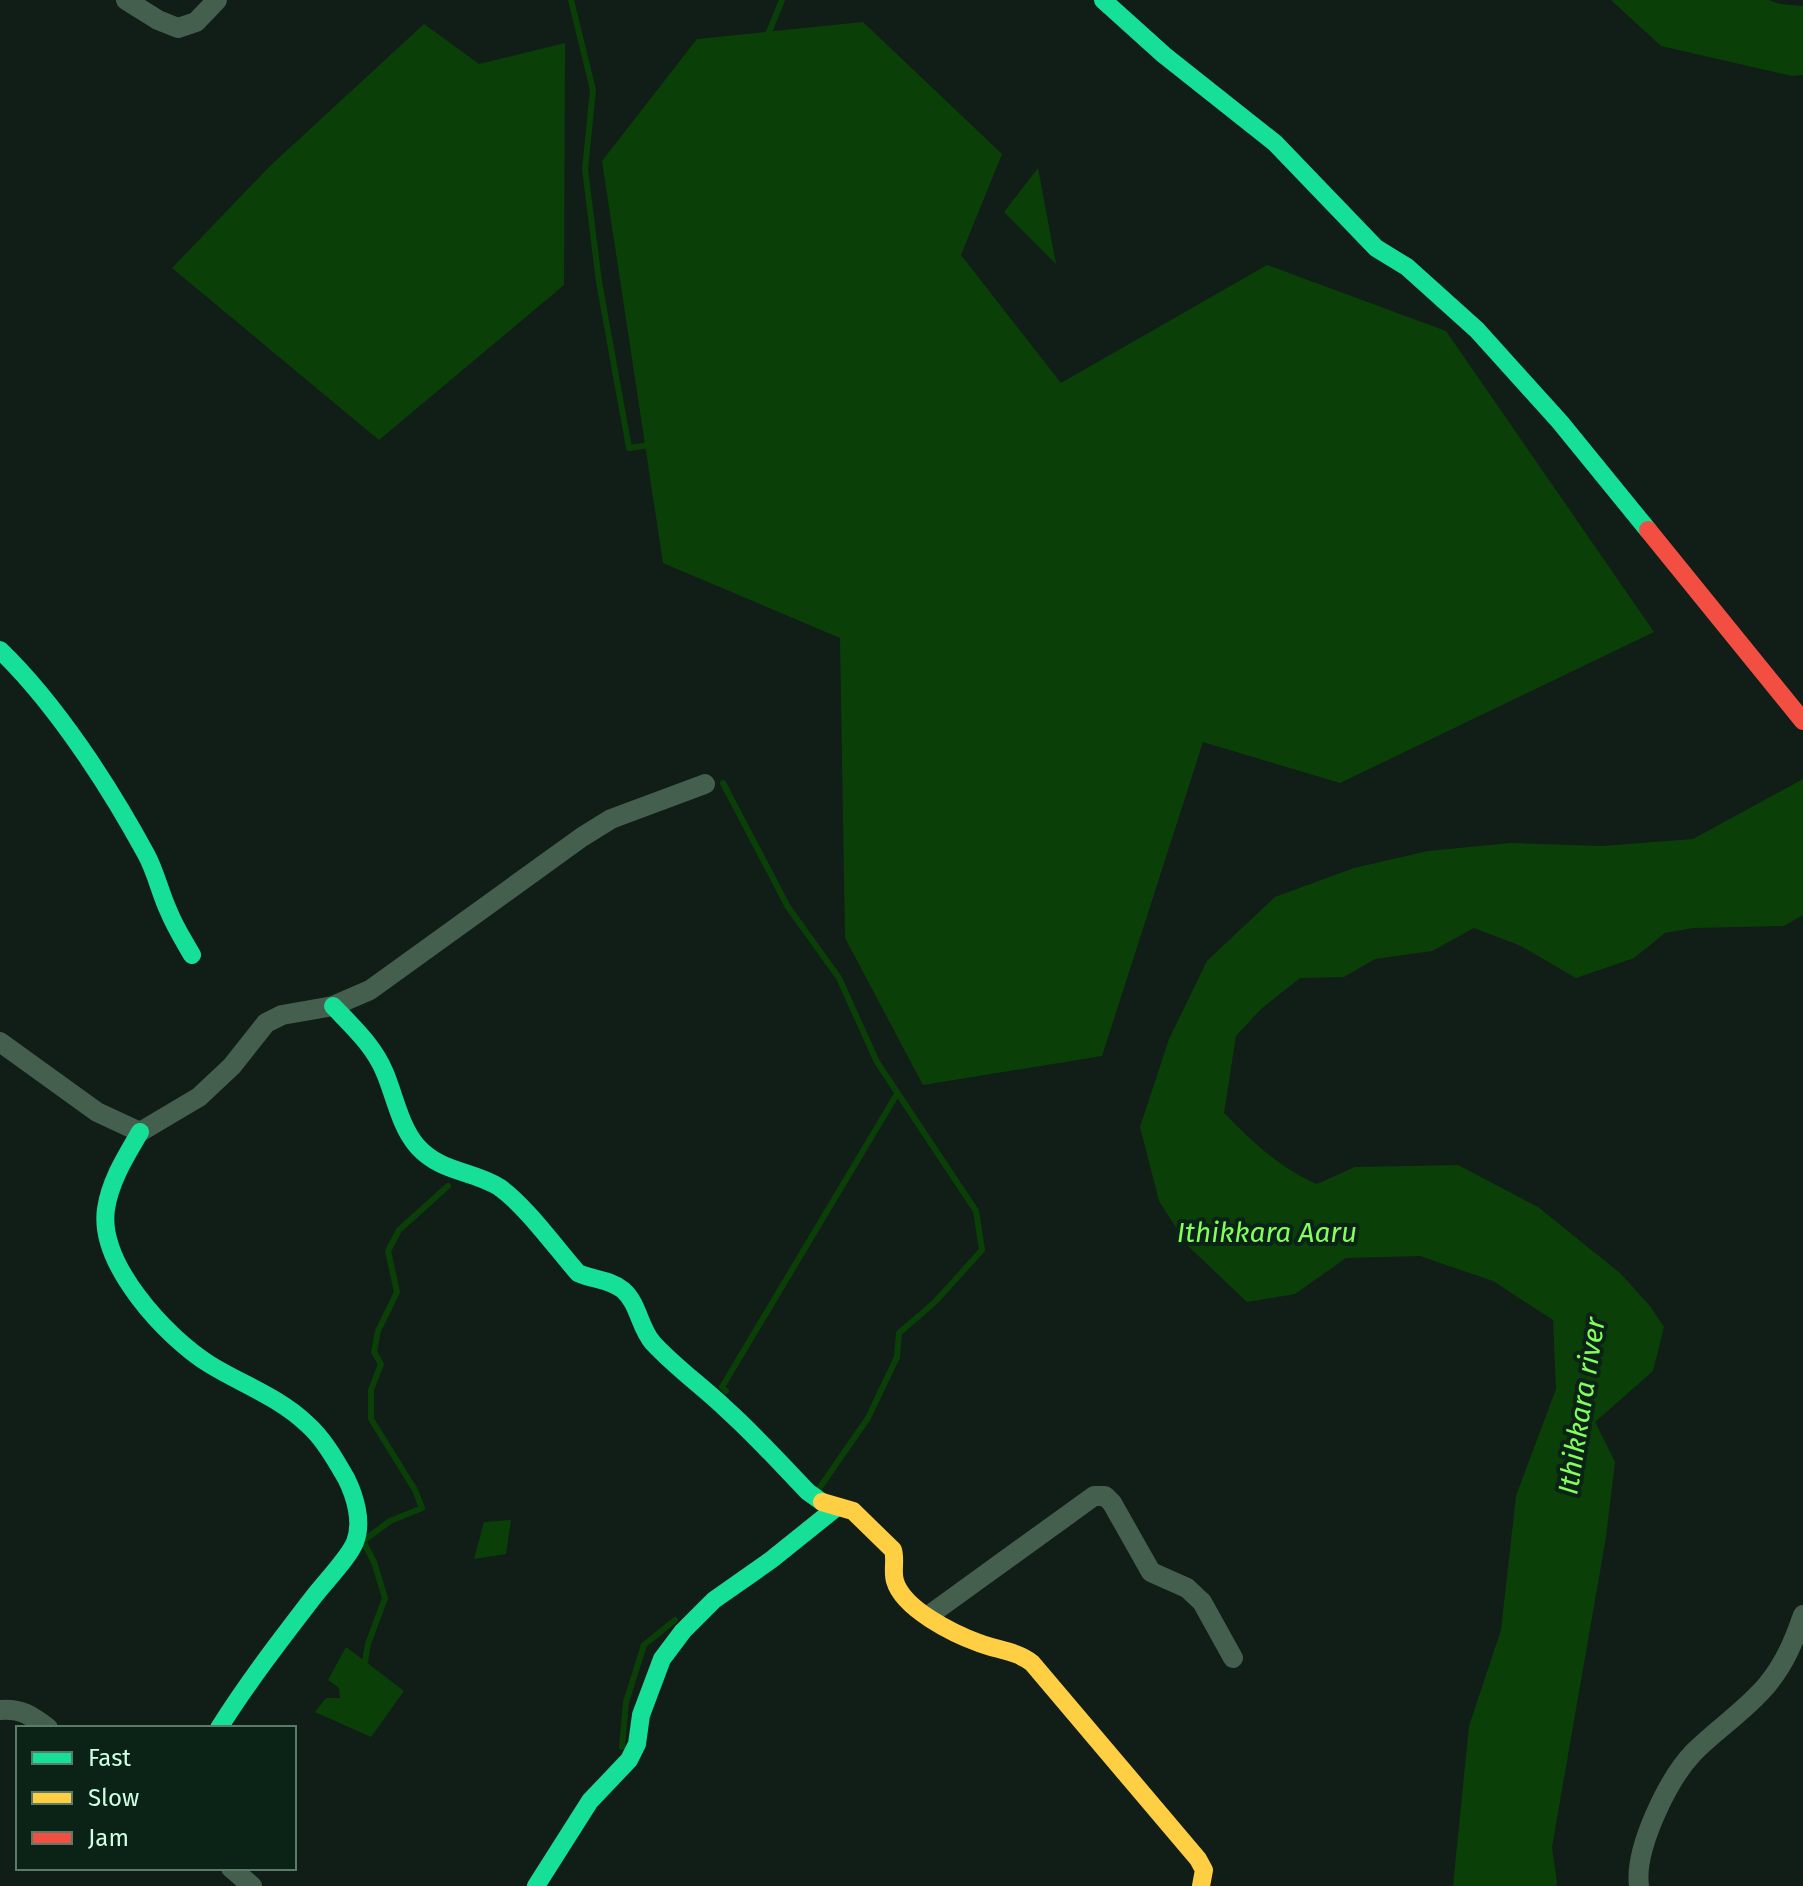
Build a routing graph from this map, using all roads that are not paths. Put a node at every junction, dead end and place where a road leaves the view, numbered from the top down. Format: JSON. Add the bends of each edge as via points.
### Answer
{"nodes":[{"id":1,"x":126,"y":0,"type":"edge"},
{"id":2,"x":217,"y":0,"type":"edge"},
{"id":3,"x":1103,"y":0,"type":"edge"},
{"id":4,"x":155,"y":7,"type":"edge"},
{"id":5,"x":0,"y":650,"type":"edge"},
{"id":6,"x":1803,"y":721,"type":"edge"},
{"id":7,"x":705,"y":784,"type":"dead end"},
{"id":8,"x":192,"y":955,"type":"dead end"},
{"id":9,"x":333,"y":1006,"type":"junction"},
{"id":10,"x":0,"y":1042,"type":"edge"},
{"id":11,"x":140,"y":1132,"type":"junction"},
{"id":12,"x":837,"y":1507,"type":"junction"},
{"id":13,"x":1803,"y":1615,"type":"edge"},
{"id":14,"x":928,"y":1616,"type":"junction"},
{"id":15,"x":1797,"y":1653,"type":"edge"},
{"id":16,"x":1233,"y":1658,"type":"dead end"},
{"id":17,"x":0,"y":1695,"type":"edge"},
{"id":18,"x":9,"y":1710,"type":"edge"},
{"id":19,"x":45,"y":1726,"type":"edge"},
{"id":20,"x":220,"y":1726,"type":"edge"},
{"id":21,"x":233,"y":1870,"type":"edge"},
{"id":22,"x":252,"y":1886,"type":"edge"},
{"id":23,"x":536,"y":1886,"type":"edge"},
{"id":24,"x":1201,"y":1886,"type":"edge"},
{"id":25,"x":1639,"y":1886,"type":"edge"}],
"edges":[{"from":1,"to":4,"type":"street"},
{"from":2,"to":4,"type":"street","via":[[196,22],[178,28]]},
{"from":3,"to":6,"type":"street","via":[[1275,143],[1376,248],[1407,267],[1477,330],[1560,422]]},
{"from":5,"to":8,"type":"street","via":[[57,716],[104,785],[148,857]]},
{"from":7,"to":9,"type":"street","via":[[591,831],[370,990]]},
{"from":9,"to":11,"type":"street","via":[[266,1023],[199,1097]]},
{"from":9,"to":12,"type":"street","via":[[372,1047],[416,1145],[435,1162],[497,1186],[578,1273],[624,1291],[652,1342],[808,1492]]},
{"from":10,"to":11,"type":"street","via":[[97,1112]]},
{"from":11,"to":20,"type":"street","via":[[109,1196],[105,1219],[113,1260],[193,1354],[280,1404],[315,1431],[354,1492],[360,1517],[355,1543]]},
{"from":12,"to":14,"type":"street","via":[[853,1511],[893,1550],[896,1584]]},
{"from":12,"to":23,"type":"street","via":[[714,1600],[683,1631],[662,1659],[629,1760],[590,1801]]},
{"from":13,"to":15,"type":"street"},
{"from":14,"to":16,"type":"street","via":[[1100,1495],[1112,1503],[1151,1572],[1187,1588],[1202,1602]]},
{"from":14,"to":24,"type":"street","via":[[952,1633],[1023,1654],[1198,1859],[1204,1870]]},
{"from":15,"to":25,"type":"street","via":[[1741,1713],[1693,1753],[1643,1841]]},
{"from":17,"to":18,"type":"street"},
{"from":18,"to":19,"type":"street","via":[[29,1714]]},
{"from":21,"to":22,"type":"street"}]}
